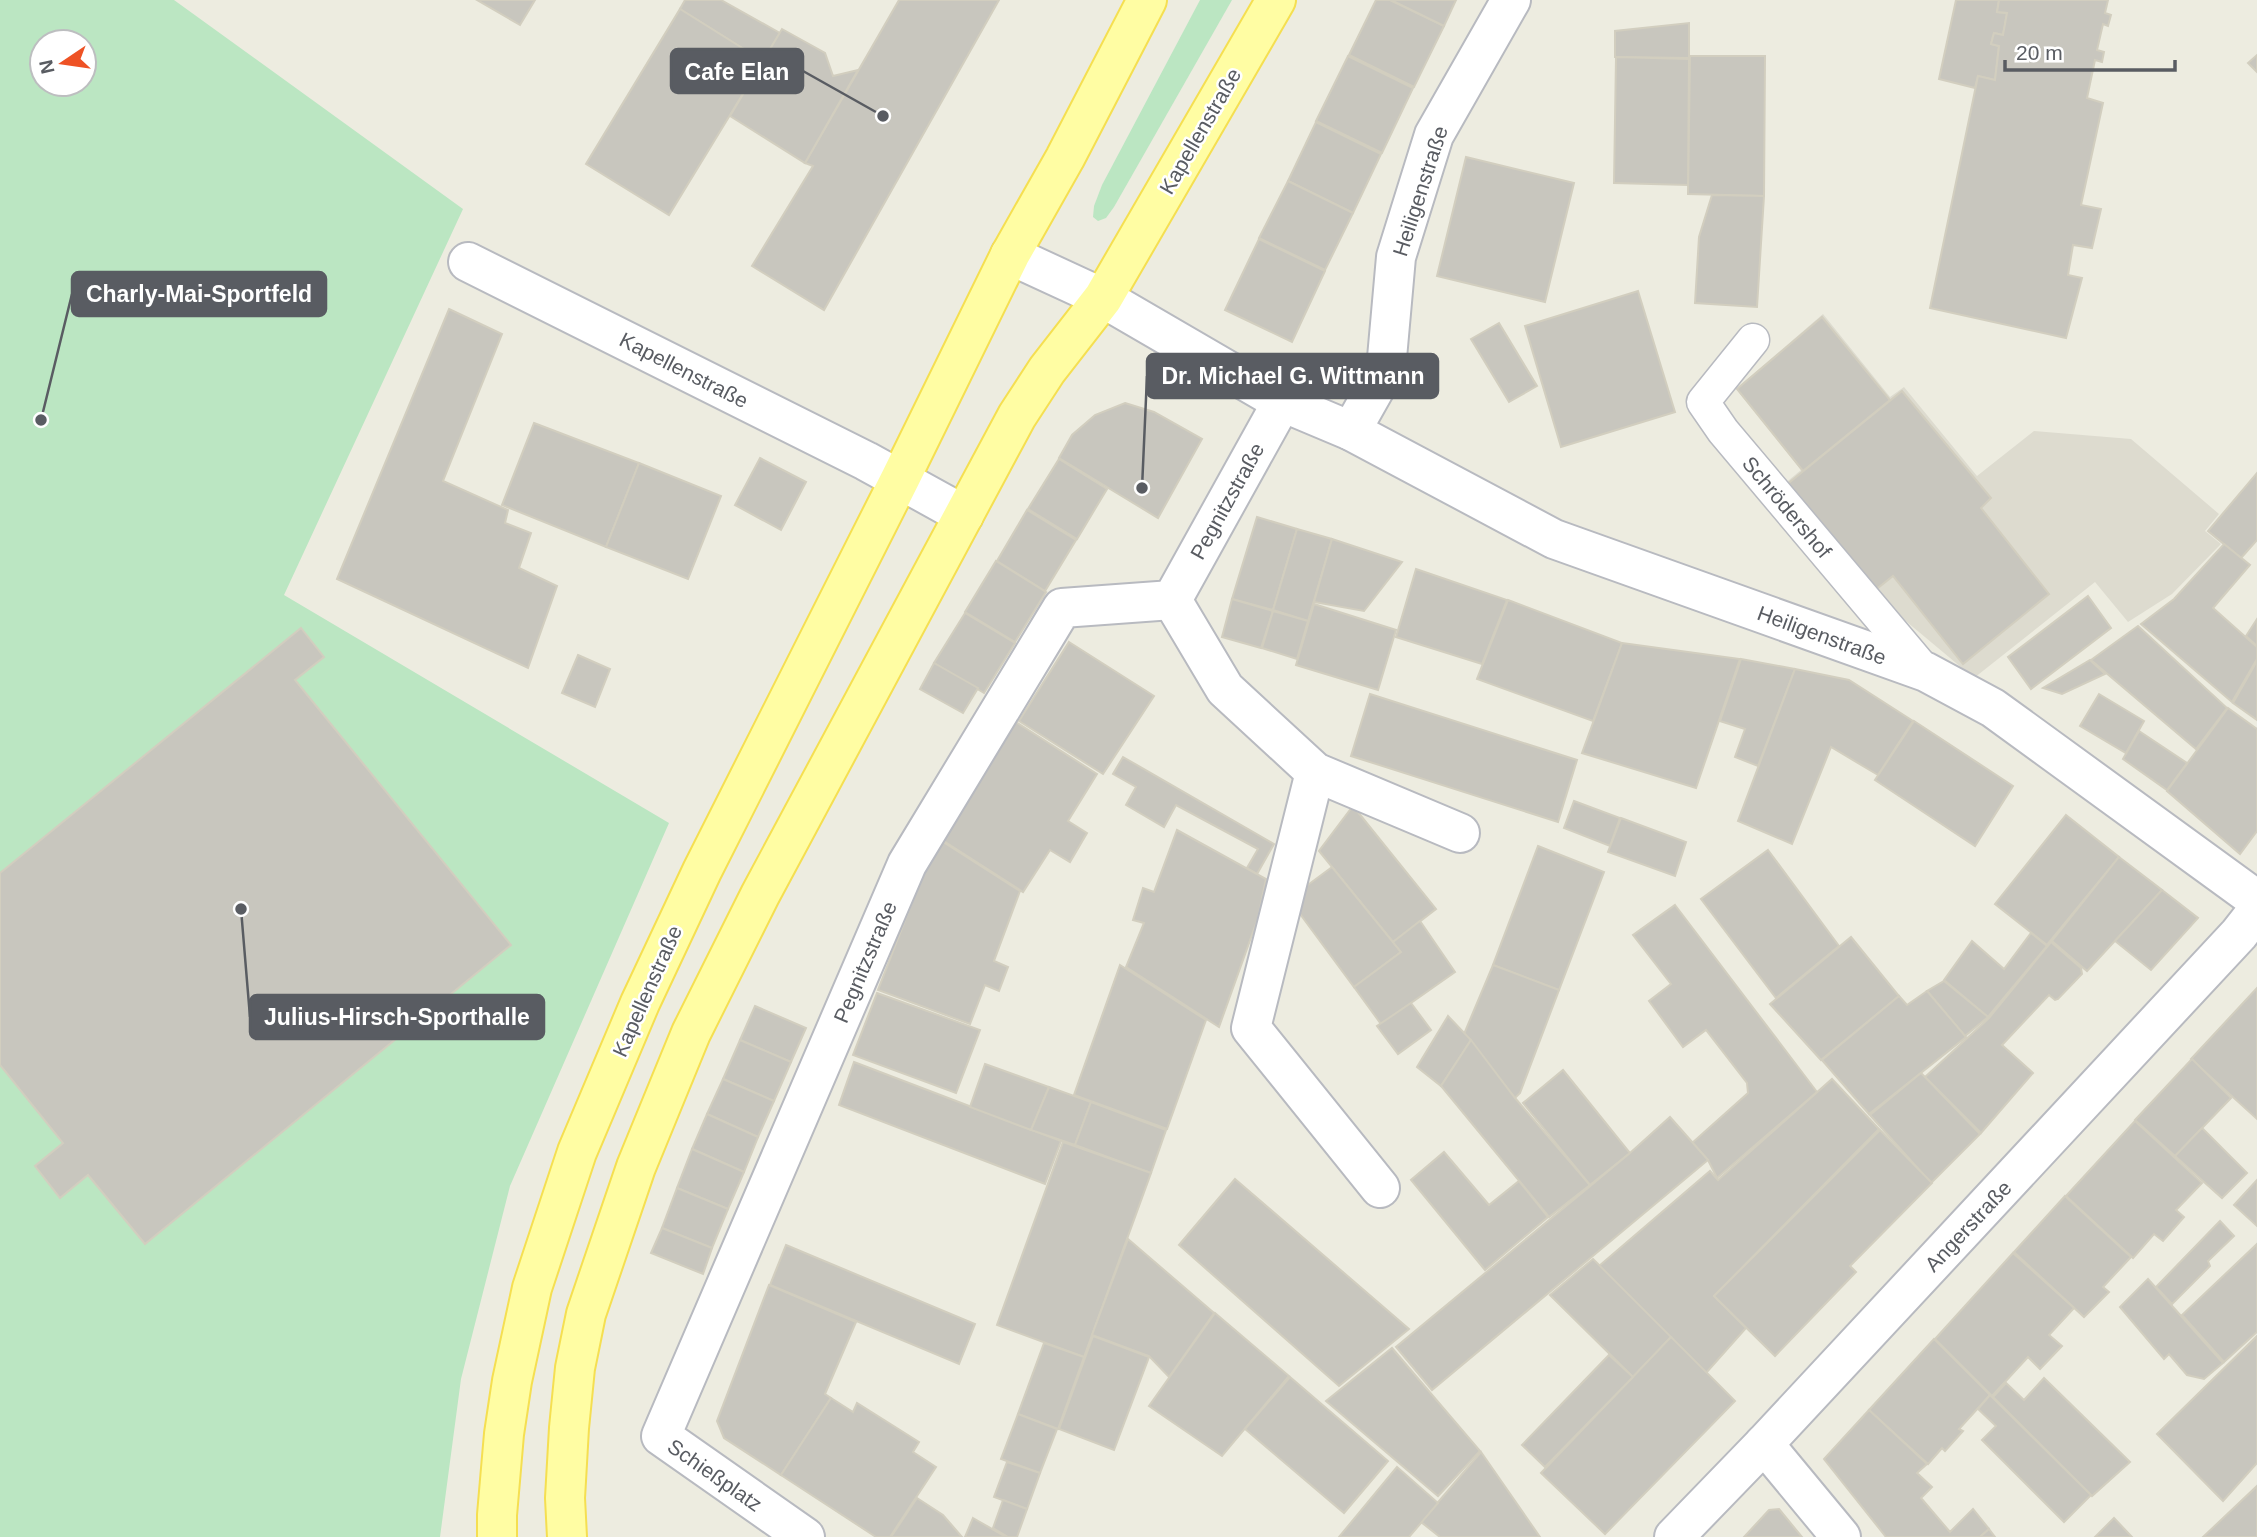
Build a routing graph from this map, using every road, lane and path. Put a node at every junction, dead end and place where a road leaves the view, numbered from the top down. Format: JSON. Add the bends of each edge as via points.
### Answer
{"nodes":[{"id":1,"x":1147,"y":0,"type":"edge"},
{"id":2,"x":1276,"y":0,"type":"edge"},
{"id":3,"x":1511,"y":0,"type":"edge"},
{"id":4,"x":1010,"y":255,"type":"junction"},
{"id":5,"x":468,"y":262,"type":"dead end"},
{"id":6,"x":1103,"y":298,"type":"junction"},
{"id":7,"x":1753,"y":340,"type":"dead end"},
{"id":8,"x":1282,"y":402,"type":"junction"},
{"id":9,"x":1351,"y":431,"type":"junction"},
{"id":10,"x":901,"y":479,"type":"junction"},
{"id":11,"x":964,"y":514,"type":"junction"},
{"id":12,"x":1172,"y":600,"type":"junction"},
{"id":13,"x":1926,"y":672,"type":"junction"},
{"id":14,"x":1315,"y":772,"type":"junction"},
{"id":15,"x":1461,"y":833,"type":"dead end"},
{"id":16,"x":2257,"y":900,"type":"edge"},
{"id":17,"x":2257,"y":911,"type":"edge"},
{"id":18,"x":1380,"y":1188,"type":"dead end"},
{"id":19,"x":661,"y":1436,"type":"joint"},
{"id":20,"x":1764,"y":1444,"type":"junction"},
{"id":21,"x":497,"y":1537,"type":"edge"},
{"id":22,"x":567,"y":1537,"type":"edge"},
{"id":23,"x":804,"y":1537,"type":"edge"},
{"id":24,"x":1674,"y":1537,"type":"edge"},
{"id":25,"x":1841,"y":1537,"type":"edge"}],
"edges":[{"from":1,"to":4,"type":"main road","name":"Kapellenstraße"},
{"from":2,"to":6,"type":"main road","name":"Kapellenstraße"},
{"from":3,"to":9,"type":"street","name":"Heiligenstraße","via":[[1434,135],[1396,257],[1386,369]]},
{"from":4,"to":6,"type":"street"},
{"from":4,"to":10,"type":"main road","name":"Kapellenstraße"},
{"from":5,"to":10,"type":"street","name":"Kapellenstraße"},
{"from":6,"to":8,"type":"street","name":"Heiligenstraße"},
{"from":6,"to":11,"type":"main road","name":"Kapellenstraße","via":[[1017,416]]},
{"from":7,"to":13,"type":"lane","name":"Schrödershof","via":[[1703,402]]},
{"from":8,"to":9,"type":"street","name":"Heiligenstraße"},
{"from":8,"to":12,"type":"street","name":"Pegnitzstraße"},
{"from":9,"to":13,"type":"street","name":"Heiligenstraße","via":[[1554,539]]},
{"from":10,"to":11,"type":"street","name":"Kapellenstraße"},
{"from":10,"to":21,"type":"main road","name":"Kapellenstraße","via":[[702,871],[577,1152],[533,1288],[512,1381]]},
{"from":11,"to":22,"type":"main road","name":"Kapellenstraße","via":[[760,895],[691,1033],[636,1167],[586,1314],[575,1368],[565,1498]]},
{"from":12,"to":14,"type":"street","via":[[1225,689]]},
{"from":12,"to":19,"type":"street","name":"Pegnitzstraße","via":[[1062,608],[907,864]]},
{"from":13,"to":16,"type":"street","name":"Heiligenstraße","via":[[1993,708]]},
{"from":14,"to":15,"type":"street"},
{"from":14,"to":18,"type":"street","via":[[1251,1028]]},
{"from":17,"to":20,"type":"street","name":"Angerstraße"},
{"from":19,"to":23,"type":"street","name":"Schießplatz"},
{"from":20,"to":24,"type":"street","name":"Angerstraße"},
{"from":20,"to":25,"type":"street"}]}
